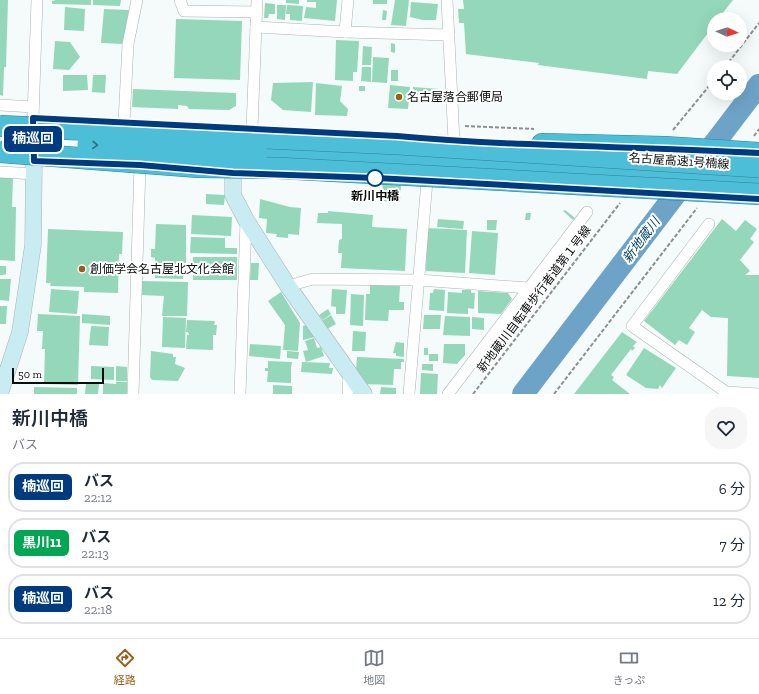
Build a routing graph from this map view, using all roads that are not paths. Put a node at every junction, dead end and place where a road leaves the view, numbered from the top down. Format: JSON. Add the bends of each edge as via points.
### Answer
{"nodes":[{"id":1,"x":37,"y":0,"type":"edge"},
{"id":2,"x":137,"y":0,"type":"edge"},
{"id":3,"x":180,"y":0,"type":"edge"},
{"id":4,"x":257,"y":0,"type":"edge"},
{"id":5,"x":348,"y":0,"type":"edge"},
{"id":6,"x":447,"y":0,"type":"edge"},
{"id":7,"x":256,"y":12,"type":"junction"},
{"id":8,"x":256,"y":27,"type":"junction"},
{"id":9,"x":345,"y":32,"type":"junction"},
{"id":10,"x":449,"y":35,"type":"junction"},
{"id":11,"x":0,"y":105,"type":"edge"},
{"id":12,"x":33,"y":112,"type":"junction"},
{"id":13,"x":0,"y":117,"type":"edge"},
{"id":14,"x":124,"y":122,"type":"junction"},
{"id":15,"x":0,"y":126,"type":"edge"},
{"id":16,"x":252,"y":129,"type":"junction"},
{"id":17,"x":397,"y":136,"type":"junction"},
{"id":18,"x":0,"y":140,"type":"edge"},
{"id":19,"x":454,"y":141,"type":"junction"},
{"id":20,"x":0,"y":152,"type":"edge"},
{"id":21,"x":752,"y":156,"type":"edge"},
{"id":22,"x":0,"y":160,"type":"edge"},
{"id":23,"x":140,"y":165,"type":"junction"},
{"id":24,"x":34,"y":168,"type":"junction"},
{"id":25,"x":277,"y":168,"type":"junction"},
{"id":26,"x":0,"y":172,"type":"edge"},
{"id":27,"x":233,"y":173,"type":"junction"},
{"id":28,"x":427,"y":181,"type":"junction"},
{"id":29,"x":759,"y":183,"type":"edge"},
{"id":30,"x":650,"y":187,"type":"junction"},
{"id":31,"x":759,"y":194,"type":"edge"},
{"id":32,"x":759,"y":199,"type":"edge"},
{"id":33,"x":759,"y":202,"type":"edge"},
{"id":34,"x":587,"y":212,"type":"dead end"},
{"id":35,"x":246,"y":220,"type":"junction"},
{"id":36,"x":709,"y":224,"type":"dead end"},
{"id":37,"x":419,"y":280,"type":"junction"},
{"id":38,"x":288,"y":286,"type":"junction"},
{"id":39,"x":528,"y":288,"type":"junction"},
{"id":40,"x":349,"y":373,"type":"junction"},
{"id":41,"x":726,"y":393,"type":"edge"},
{"id":42,"x":0,"y":394,"type":"edge"},
{"id":43,"x":133,"y":394,"type":"edge"},
{"id":44,"x":240,"y":394,"type":"edge"},
{"id":45,"x":348,"y":394,"type":"edge"},
{"id":46,"x":364,"y":394,"type":"edge"},
{"id":47,"x":409,"y":394,"type":"edge"},
{"id":48,"x":448,"y":394,"type":"edge"},
{"id":49,"x":759,"y":394,"type":"edge"}],
"edges":[{"from":1,"to":12,"type":"street"},
{"from":2,"to":14,"type":"street","via":[[128,44]]},
{"from":3,"to":7,"type":"street","via":[[184,11]]},
{"from":4,"to":7,"type":"street"},
{"from":5,"to":9,"type":"street"},
{"from":6,"to":10,"type":"street"},
{"from":7,"to":8,"type":"street"},
{"from":8,"to":9,"type":"street"},
{"from":8,"to":16,"type":"street"},
{"from":9,"to":10,"type":"street"},
{"from":10,"to":19,"type":"street"},
{"from":11,"to":12,"type":"street"},
{"from":12,"to":13,"type":"highway"},
{"from":12,"to":14,"type":"highway"},
{"from":12,"to":24,"type":"street"},
{"from":14,"to":16,"type":"highway"},
{"from":15,"to":21,"type":"highway","name":"名古屋高速1号楠線","bridge":true,"via":[[398,144]]},
{"from":16,"to":17,"type":"highway"},
{"from":16,"to":27,"type":"street"},
{"from":18,"to":17,"type":"highway","one_way":true,"bridge":true,"via":[[257,153],[306,146],[320,137],[389,139]]},
{"from":17,"to":19,"type":"highway"},
{"from":19,"to":21,"type":"highway","via":[[667,141]]},
{"from":20,"to":25,"type":"highway","bridge":true,"via":[[198,167]]},
{"from":22,"to":24,"type":"highway"},
{"from":23,"to":24,"type":"highway"},
{"from":23,"to":27,"type":"highway"},
{"from":23,"to":43,"type":"street"},
{"from":24,"to":26,"type":"street"},
{"from":24,"to":42,"type":"street","via":[[33,245],[20,332]]},
{"from":25,"to":29,"type":"highway","via":[[299,161],[326,159],[511,167]]},
{"from":25,"to":30,"type":"highway","bridge":true},
{"from":27,"to":28,"type":"highway"},
{"from":27,"to":35,"type":"street","via":[[233,195]]},
{"from":28,"to":32,"type":"highway"},
{"from":28,"to":37,"type":"street"},
{"from":30,"to":31,"type":"highway","bridge":true},
{"from":30,"to":33,"type":"highway","via":[[663,196]]},
{"from":34,"to":39,"type":"street"},
{"from":35,"to":38,"type":"street"},
{"from":35,"to":44,"type":"street"},
{"from":36,"to":41,"type":"street","via":[[632,326]]},
{"from":37,"to":38,"type":"street","via":[[313,279]]},
{"from":37,"to":39,"type":"street"},
{"from":37,"to":47,"type":"street"},
{"from":38,"to":40,"type":"street"},
{"from":39,"to":48,"type":"street"},
{"from":40,"to":45,"type":"street"},
{"from":40,"to":46,"type":"street"},
{"from":41,"to":49,"type":"street"}]}
